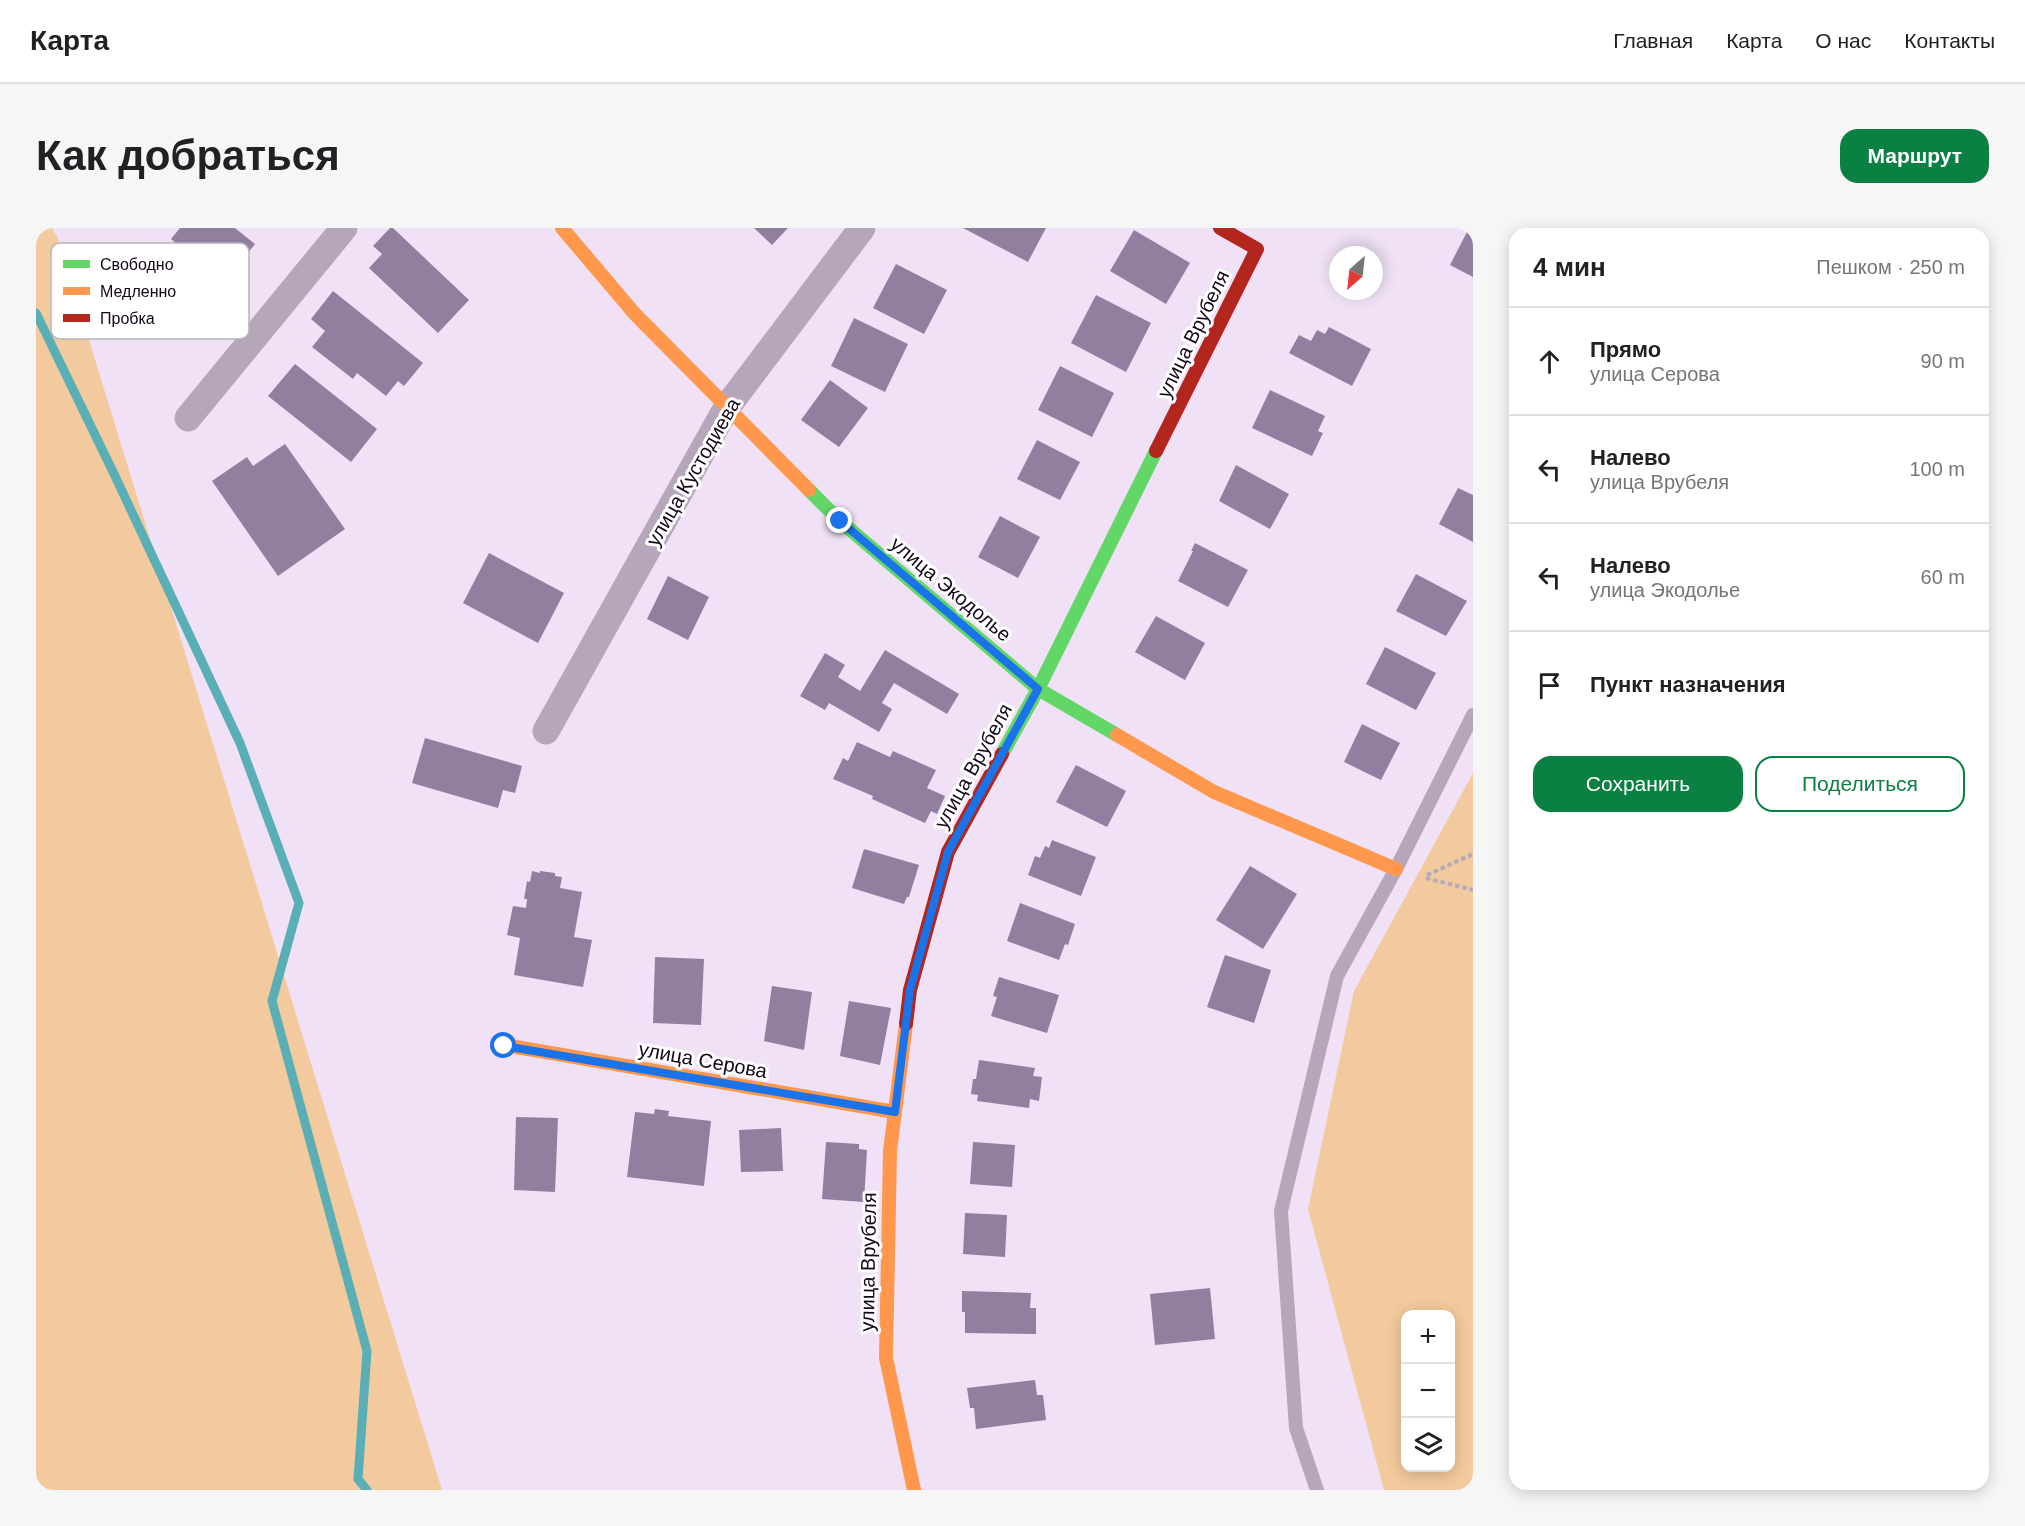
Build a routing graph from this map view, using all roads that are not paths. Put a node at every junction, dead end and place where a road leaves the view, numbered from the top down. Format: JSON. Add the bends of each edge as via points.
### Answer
{"nodes":[{"id":1,"x":344,"y":228,"type":"edge"},
{"id":2,"x":562,"y":228,"type":"edge"},
{"id":3,"x":862,"y":228,"type":"edge"},
{"id":4,"x":1220,"y":228,"type":"edge"},
{"id":5,"x":727,"y":407,"type":"junction"},
{"id":6,"x":188,"y":418,"type":"dead end"},
{"id":7,"x":1038,"y":689,"type":"junction"},
{"id":8,"x":1473,"y":715,"type":"edge"},
{"id":9,"x":546,"y":731,"type":"dead end"},
{"id":10,"x":1396,"y":870,"type":"junction"},
{"id":11,"x":504,"y":1046,"type":"dead end"},
{"id":12,"x":895,"y":1112,"type":"junction"},
{"id":13,"x":914,"y":1490,"type":"edge"},
{"id":14,"x":1317,"y":1490,"type":"edge"}],
"edges":[{"from":1,"to":6,"type":"street"},
{"from":2,"to":5,"type":"street","name":"улица Экодолье","via":[[634,314]]},
{"from":3,"to":5,"type":"street","name":"улица Кустодиева"},
{"from":4,"to":7,"type":"street","name":"улица Врубеля","via":[[1257,249]]},
{"from":5,"to":7,"type":"street","name":"улица Экодолье","via":[[840,521]]},
{"from":5,"to":9,"type":"street","name":"улица Кустодиева"},
{"from":7,"to":10,"type":"street","name":"улица Экодолье","via":[[1214,792]]},
{"from":7,"to":12,"type":"street","name":"улица Врубеля","via":[[948,852],[910,990]]},
{"from":8,"to":10,"type":"lane"},
{"from":10,"to":14,"type":"lane","via":[[1337,976],[1281,1212],[1296,1428]]},
{"from":11,"to":12,"type":"street","name":"улица Серова"},
{"from":12,"to":13,"type":"street","name":"улица Врубеля","via":[[890,1151],[886,1358]]}]}
